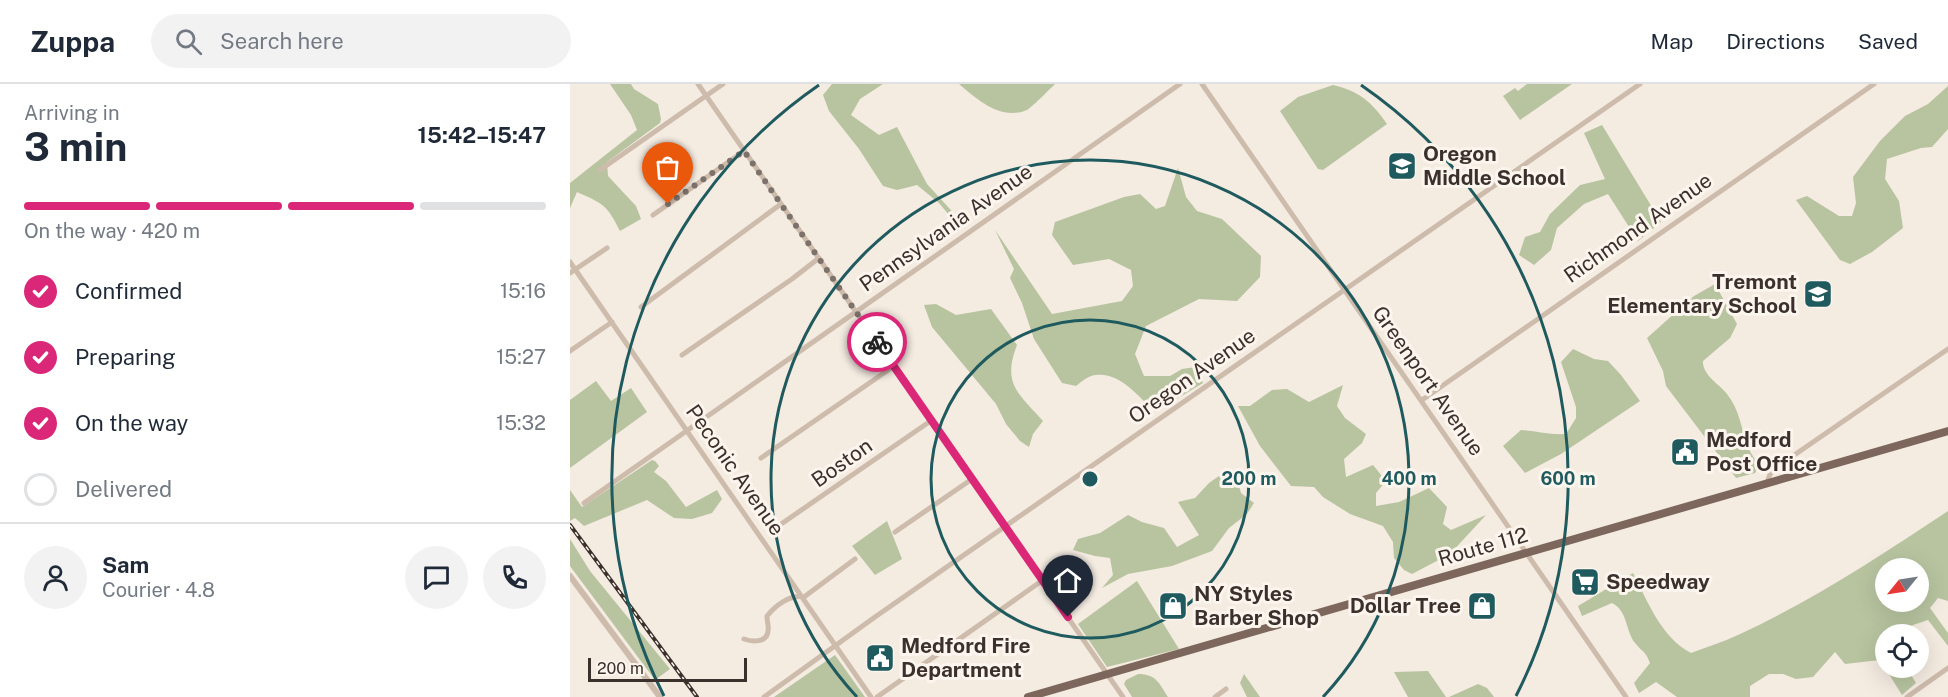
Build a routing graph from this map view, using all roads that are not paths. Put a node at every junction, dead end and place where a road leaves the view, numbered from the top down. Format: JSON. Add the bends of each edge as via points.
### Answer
{"nodes":[{"id":1,"x":698,"y":84,"type":"edge"},
{"id":2,"x":723,"y":84,"type":"edge"},
{"id":3,"x":1180,"y":84,"type":"edge"},
{"id":4,"x":1202,"y":84,"type":"edge"},
{"id":5,"x":1640,"y":84,"type":"edge"},
{"id":6,"x":1874,"y":84,"type":"edge"},
{"id":7,"x":706,"y":96,"type":"junction"},
{"id":8,"x":744,"y":151,"type":"junction"},
{"id":9,"x":600,"y":170,"type":"dead end"},
{"id":10,"x":781,"y":204,"type":"junction"},
{"id":11,"x":653,"y":215,"type":"dead end"},
{"id":12,"x":607,"y":248,"type":"dead end"},
{"id":13,"x":819,"y":258,"type":"junction"},
{"id":14,"x":570,"y":262,"type":"edge"},
{"id":15,"x":573,"y":271,"type":"edge"},
{"id":16,"x":1344,"y":290,"type":"junction"},
{"id":17,"x":641,"y":307,"type":"dead end"},
{"id":18,"x":856,"y":312,"type":"junction"},
{"id":19,"x":612,"y":322,"type":"junction"},
{"id":20,"x":1948,"y":349,"type":"edge"},
{"id":21,"x":570,"y":351,"type":"edge"},
{"id":22,"x":682,"y":354,"type":"dead end"},
{"id":23,"x":894,"y":366,"type":"junction"},
{"id":24,"x":1422,"y":400,"type":"junction"},
{"id":25,"x":932,"y":420,"type":"junction"},
{"id":26,"x":688,"y":431,"type":"junction"},
{"id":27,"x":1948,"y":431,"type":"edge"},
{"id":28,"x":761,"y":458,"type":"dead end"},
{"id":29,"x":972,"y":479,"type":"junction"},
{"id":30,"x":1767,"y":483,"type":"junction"},
{"id":31,"x":584,"y":503,"type":"dead end"},
{"id":32,"x":1005,"y":526,"type":"junction"},
{"id":33,"x":771,"y":531,"type":"dead end"},
{"id":34,"x":895,"y":532,"type":"dead end"},
{"id":35,"x":1526,"y":553,"type":"junction"},
{"id":36,"x":855,"y":559,"type":"dead end"},
{"id":37,"x":570,"y":576,"type":"edge"},
{"id":38,"x":1043,"y":580,"type":"junction"},
{"id":39,"x":804,"y":597,"type":"junction"},
{"id":40,"x":744,"y":639,"type":"dead end"},
{"id":41,"x":836,"y":646,"type":"junction"},
{"id":42,"x":1948,"y":668,"type":"edge"},
{"id":43,"x":1108,"y":674,"type":"junction"},
{"id":44,"x":1226,"y":689,"type":"dead end"},
{"id":45,"x":660,"y":697,"type":"edge"},
{"id":46,"x":764,"y":697,"type":"edge"},
{"id":47,"x":871,"y":697,"type":"edge"},
{"id":48,"x":877,"y":697,"type":"edge"},
{"id":49,"x":1028,"y":697,"type":"edge"},
{"id":50,"x":1123,"y":697,"type":"edge"},
{"id":51,"x":1215,"y":697,"type":"edge"},
{"id":52,"x":1626,"y":697,"type":"edge"},
{"id":53,"x":1907,"y":697,"type":"edge"}],
"edges":[{"from":1,"to":7,"type":"street"},
{"from":2,"to":7,"type":"street"},
{"from":3,"to":18,"type":"street","name":"Pennsylvania Avenue"},
{"from":4,"to":16,"type":"street","name":"Greenport Avenue"},
{"from":5,"to":16,"type":"street","name":"Oregon Avenue"},
{"from":6,"to":24,"type":"street","name":"Richmond Avenue"},
{"from":7,"to":8,"type":"street"},
{"from":7,"to":9,"type":"street"},
{"from":8,"to":10,"type":"street"},
{"from":8,"to":11,"type":"street"},
{"from":10,"to":13,"type":"street"},
{"from":10,"to":17,"type":"street"},
{"from":12,"to":15,"type":"street"},
{"from":13,"to":18,"type":"street"},
{"from":13,"to":22,"type":"street"},
{"from":14,"to":15,"type":"street","name":"Peconic Avenue"},
{"from":15,"to":19,"type":"street","name":"Peconic Avenue"},
{"from":16,"to":24,"type":"street","name":"Greenport Avenue"},
{"from":16,"to":32,"type":"street","name":"Oregon Avenue"},
{"from":18,"to":23,"type":"street"},
{"from":18,"to":26,"type":"street","name":"Pennsylvania Avenue"},
{"from":19,"to":21,"type":"street"},
{"from":19,"to":26,"type":"street","name":"Peconic Avenue"},
{"from":20,"to":30,"type":"street","via":[[1778,467]]},
{"from":23,"to":25,"type":"street"},
{"from":23,"to":28,"type":"street"},
{"from":24,"to":35,"type":"street","name":"Greenport Avenue"},
{"from":25,"to":29,"type":"street"},
{"from":25,"to":33,"type":"street","name":"Boston"},
{"from":26,"to":31,"type":"street","name":"Pennsylvania Avenue"},
{"from":26,"to":39,"type":"street","name":"Peconic Avenue"},
{"from":27,"to":30,"type":"main road","name":"Route 112"},
{"from":29,"to":32,"type":"street"},
{"from":29,"to":34,"type":"street"},
{"from":30,"to":35,"type":"main road","name":"Route 112"},
{"from":32,"to":38,"type":"street"},
{"from":32,"to":41,"type":"street","name":"Oregon Avenue"},
{"from":35,"to":43,"type":"main road","name":"Route 112"},
{"from":35,"to":52,"type":"street","name":"Greenport Avenue"},
{"from":36,"to":39,"type":"street"},
{"from":37,"to":45,"type":"street"},
{"from":38,"to":43,"type":"street"},
{"from":38,"to":48,"type":"street"},
{"from":39,"to":40,"type":"street","via":[[780,603],[772,610],[767,616],[768,633],[759,641]]},
{"from":39,"to":41,"type":"street","name":"Peconic Avenue"},
{"from":41,"to":46,"type":"street","name":"Oregon Avenue"},
{"from":41,"to":47,"type":"street","name":"Peconic Avenue"},
{"from":42,"to":53,"type":"street"},
{"from":43,"to":49,"type":"main road","name":"Route 112"},
{"from":43,"to":50,"type":"street"},
{"from":44,"to":51,"type":"street"}]}
